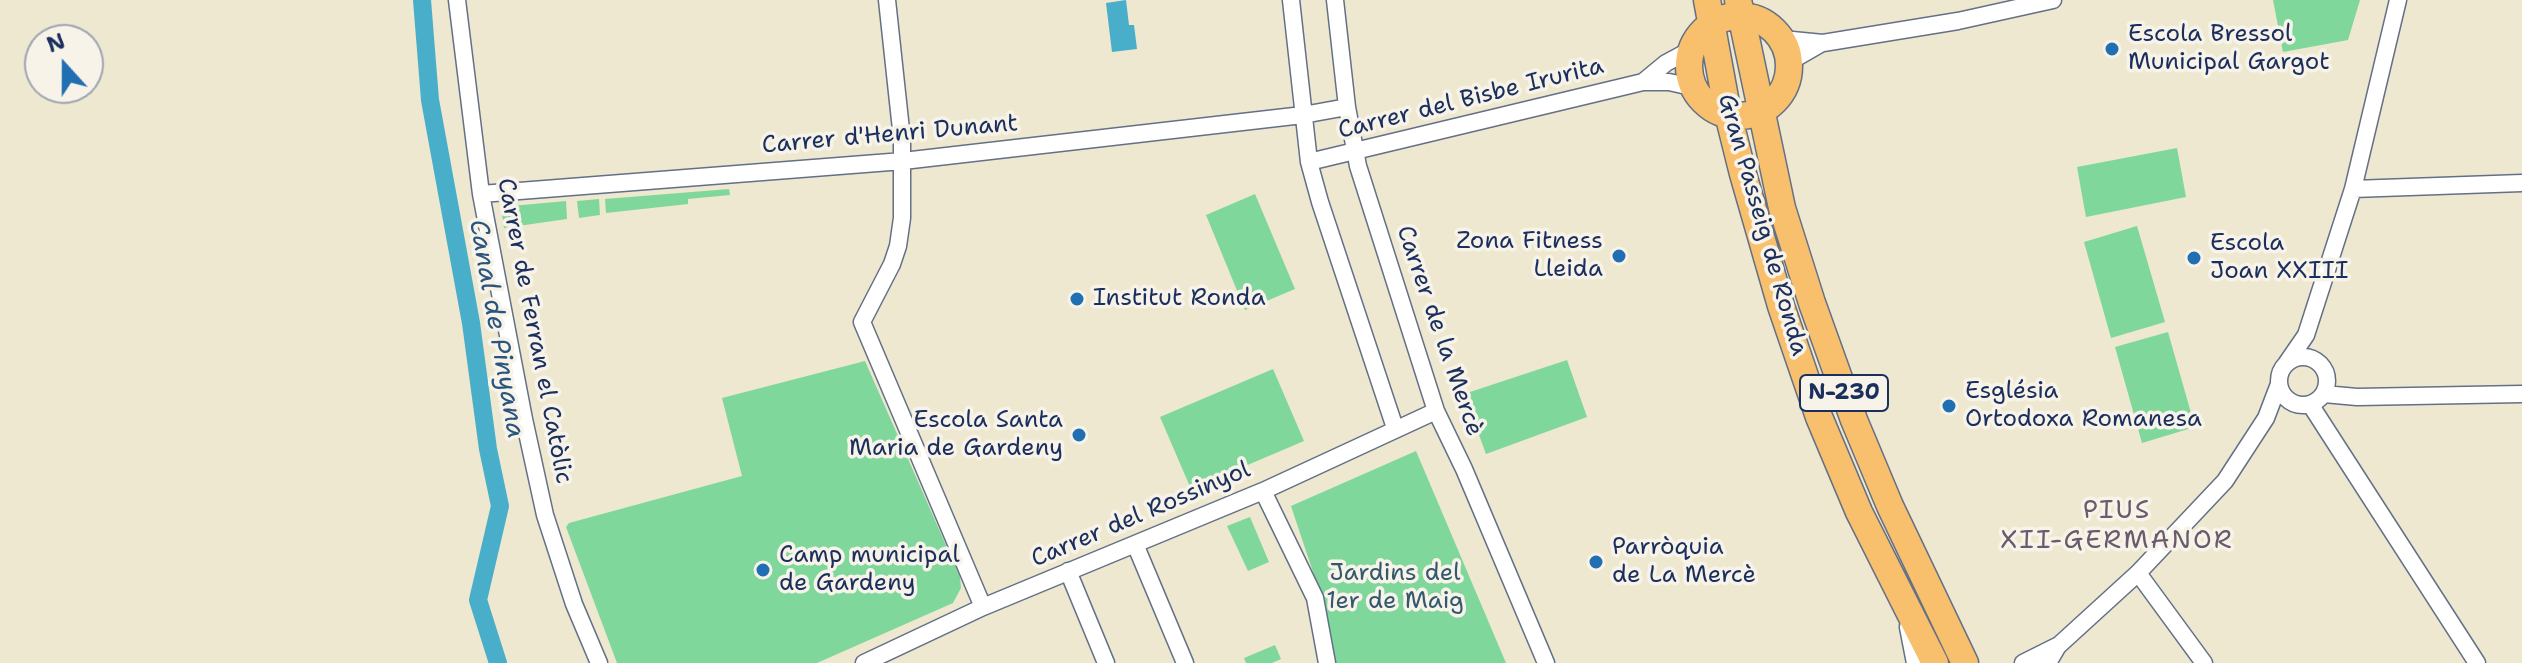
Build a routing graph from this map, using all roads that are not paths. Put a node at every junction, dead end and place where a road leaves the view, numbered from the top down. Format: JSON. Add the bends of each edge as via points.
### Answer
{"nodes":[{"id":1,"x":457,"y":0,"type":"edge"},
{"id":2,"x":887,"y":0,"type":"edge"},
{"id":3,"x":1291,"y":0,"type":"edge"},
{"id":4,"x":1335,"y":0,"type":"edge"},
{"id":5,"x":2053,"y":0,"type":"edge"},
{"id":6,"x":2398,"y":0,"type":"edge"},
{"id":7,"x":1740,"y":8,"type":"edge"},
{"id":8,"x":1709,"y":12,"type":"edge"},
{"id":9,"x":1823,"y":43,"type":"junction"},
{"id":10,"x":1692,"y":49,"type":"junction"},
{"id":11,"x":1786,"y":51,"type":"junction"},
{"id":12,"x":1643,"y":82,"type":"junction"},
{"id":13,"x":1696,"y":88,"type":"junction"},
{"id":14,"x":1347,"y":107,"type":"junction"},
{"id":15,"x":1762,"y":110,"type":"junction"},
{"id":16,"x":1728,"y":114,"type":"junction"},
{"id":17,"x":1303,"y":115,"type":"junction"},
{"id":18,"x":1355,"y":152,"type":"junction"},
{"id":19,"x":903,"y":161,"type":"junction"},
{"id":20,"x":1309,"y":162,"type":"junction"},
{"id":21,"x":2522,"y":183,"type":"edge"},
{"id":22,"x":2353,"y":189,"type":"junction"},
{"id":23,"x":481,"y":194,"type":"junction"},
{"id":24,"x":2306,"y":335,"type":"junction"},
{"id":25,"x":2315,"y":359,"type":"junction"},
{"id":26,"x":2286,"y":364,"type":"junction"},
{"id":27,"x":2279,"y":384,"type":"junction"},
{"id":28,"x":2324,"y":394,"type":"junction"},
{"id":29,"x":2522,"y":394,"type":"edge"},
{"id":30,"x":2305,"y":404,"type":"junction"},
{"id":31,"x":1436,"y":411,"type":"junction"},
{"id":32,"x":2266,"y":418,"type":"junction"},
{"id":33,"x":1395,"y":428,"type":"junction"},
{"id":34,"x":1263,"y":491,"type":"junction"},
{"id":35,"x":1135,"y":544,"type":"junction"},
{"id":36,"x":1068,"y":571,"type":"junction"},
{"id":37,"x":2138,"y":573,"type":"junction"},
{"id":38,"x":983,"y":607,"type":"junction"},
{"id":39,"x":1906,"y":608,"type":"junction"},
{"id":40,"x":2058,"y":646,"type":"junction"},
{"id":41,"x":599,"y":663,"type":"edge"},
{"id":42,"x":864,"y":663,"type":"edge"},
{"id":43,"x":1106,"y":663,"type":"edge"},
{"id":44,"x":1185,"y":663,"type":"edge"},
{"id":45,"x":1327,"y":663,"type":"edge"},
{"id":46,"x":1546,"y":663,"type":"edge"},
{"id":47,"x":1917,"y":663,"type":"edge"},
{"id":48,"x":1935,"y":663,"type":"edge"},
{"id":49,"x":1965,"y":663,"type":"edge"},
{"id":50,"x":2023,"y":663,"type":"edge"},
{"id":51,"x":2048,"y":663,"type":"edge"},
{"id":52,"x":2204,"y":663,"type":"edge"},
{"id":53,"x":2477,"y":663,"type":"edge"}],
"edges":[{"from":1,"to":23,"type":"street","name":"Carrer de Ferran el Catòlic"},
{"from":2,"to":19,"type":"street"},
{"from":3,"to":17,"type":"street"},
{"from":4,"to":14,"type":"street","name":"Carrer de la Mercè"},
{"from":5,"to":9,"type":"street"},
{"from":6,"to":22,"type":"street"},
{"from":7,"to":8,"type":"main road","via":[[1723,18]]},
{"from":7,"to":11,"type":"main road","via":[[1762,21]]},
{"from":7,"to":15,"type":"main road","name":"Gran Passeig de Ronda","number":"N-230"},
{"from":8,"to":10,"type":"main road"},
{"from":8,"to":16,"type":"main road","name":"Gran Passeig de Ronda","number":"N-230"},
{"from":9,"to":11,"type":"street"},
{"from":9,"to":11,"type":"street"},
{"from":10,"to":12,"type":"street","name":"Carrer del Bisbe Irurita"},
{"from":10,"to":13,"type":"main road","via":[[1689,65]]},
{"from":11,"to":15,"type":"main road","via":[[1784,88]]},
{"from":12,"to":13,"type":"street","name":"Carrer del Bisbe Irurita"},
{"from":12,"to":18,"type":"street","name":"Carrer del Bisbe Irurita"},
{"from":13,"to":16,"type":"main road","via":[[1713,108]]},
{"from":14,"to":17,"type":"street","name":"Carrer del Bisbe Irurita"},
{"from":14,"to":18,"type":"street","name":"Carrer de la Mercè"},
{"from":15,"to":16,"type":"main road"},
{"from":15,"to":49,"type":"main road","name":"Gran Passeig de Ronda","number":"N-230","via":[[1782,208],[1854,420]]},
{"from":16,"to":39,"type":"main road","name":"Gran Passeig de Ronda","number":"N-230","via":[[1781,306],[1819,417]]},
{"from":17,"to":19,"type":"street","name":"Carrer d'Henri Dunant"},
{"from":17,"to":20,"type":"street"},
{"from":18,"to":20,"type":"street","name":"Carrer del Bisbe Irurita"},
{"from":18,"to":31,"type":"street","name":"Carrer de la Mercè"},
{"from":19,"to":23,"type":"street","name":"Carrer d'Henri Dunant"},
{"from":19,"to":38,"type":"street","via":[[898,246],[862,322]]},
{"from":20,"to":33,"type":"street"},
{"from":21,"to":22,"type":"street"},
{"from":22,"to":24,"type":"street"},
{"from":23,"to":41,"type":"street","name":"Carrer de Ferran el Catòlic","via":[[545,515]]},
{"from":24,"to":25,"type":"street"},
{"from":24,"to":26,"type":"street"},
{"from":25,"to":26,"type":"street","via":[[2296,357]]},
{"from":25,"to":28,"type":"street","via":[[2328,378]]},
{"from":26,"to":27,"type":"street"},
{"from":27,"to":30,"type":"street","via":[[2286,398]]},
{"from":27,"to":32,"type":"street"},
{"from":28,"to":29,"type":"street"},
{"from":28,"to":30,"type":"street"},
{"from":30,"to":32,"type":"street"},
{"from":30,"to":53,"type":"street"},
{"from":31,"to":33,"type":"street","name":"Carrer del Rossinyol"},
{"from":31,"to":46,"type":"street","name":"Carrer de la Mercè"},
{"from":32,"to":37,"type":"street","via":[[2225,481]]},
{"from":33,"to":34,"type":"street","name":"Carrer del Rossinyol"},
{"from":34,"to":35,"type":"street","name":"Carrer del Rossinyol"},
{"from":34,"to":45,"type":"street","via":[[1315,598]]},
{"from":35,"to":36,"type":"street","name":"Carrer del Rossinyol"},
{"from":35,"to":44,"type":"street"},
{"from":36,"to":38,"type":"street","name":"Carrer del Rossinyol"},
{"from":36,"to":43,"type":"street"},
{"from":37,"to":40,"type":"street"},
{"from":37,"to":52,"type":"street"},
{"from":38,"to":42,"type":"street","name":"Carrer del Rossinyol"},
{"from":39,"to":47,"type":"street"},
{"from":39,"to":48,"type":"main road","name":"Gran Passeig de Ronda","number":"N-230"},
{"from":40,"to":50,"type":"street"},
{"from":40,"to":51,"type":"street"}]}
